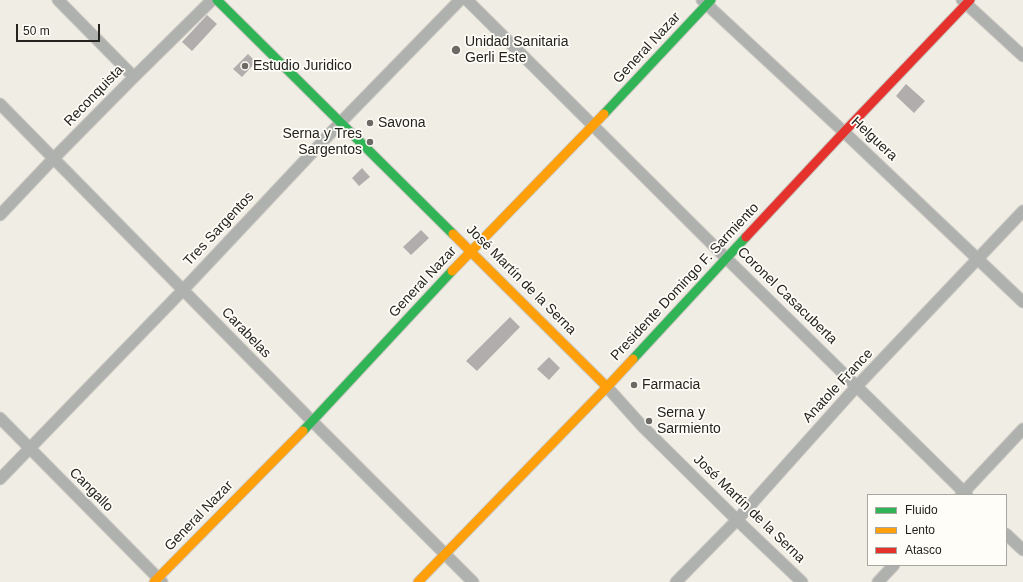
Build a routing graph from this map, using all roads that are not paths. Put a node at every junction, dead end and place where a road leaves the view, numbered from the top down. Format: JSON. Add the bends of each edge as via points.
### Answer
{"nodes":[{"id":1,"x":58,"y":0,"type":"edge"},
{"id":2,"x":212,"y":0,"type":"edge"},
{"id":3,"x":217,"y":0,"type":"edge"},
{"id":4,"x":460,"y":0,"type":"edge"},
{"id":5,"x":467,"y":0,"type":"edge"},
{"id":6,"x":706,"y":1,"type":"edge"},
{"id":7,"x":966,"y":1,"type":"edge"},
{"id":8,"x":1023,"y":56,"type":"edge"},
{"id":9,"x":134,"y":77,"type":"junction"},
{"id":10,"x":0,"y":104,"type":"edge"},
{"id":11,"x":340,"y":123,"type":"junction"},
{"id":12,"x":593,"y":126,"type":"junction"},
{"id":13,"x":844,"y":132,"type":"junction"},
{"id":14,"x":53,"y":159,"type":"junction"},
{"id":15,"x":1023,"y":211,"type":"edge"},
{"id":16,"x":0,"y":216,"type":"edge"},
{"id":17,"x":472,"y":251,"type":"junction"},
{"id":18,"x":726,"y":258,"type":"junction"},
{"id":19,"x":978,"y":259,"type":"junction"},
{"id":20,"x":183,"y":290,"type":"junction"},
{"id":21,"x":1023,"y":302,"type":"edge"},
{"id":22,"x":857,"y":386,"type":"junction"},
{"id":23,"x":607,"y":387,"type":"junction"},
{"id":24,"x":0,"y":418,"type":"edge"},
{"id":25,"x":312,"y":421,"type":"junction"},
{"id":26,"x":1023,"y":429,"type":"edge"},
{"id":27,"x":29,"y":448,"type":"junction"},
{"id":28,"x":0,"y":479,"type":"edge"},
{"id":29,"x":964,"y":494,"type":"edge"},
{"id":30,"x":737,"y":520,"type":"junction"},
{"id":31,"x":1007,"y":535,"type":"edge"},
{"id":32,"x":1023,"y":550,"type":"edge"},
{"id":33,"x":445,"y":554,"type":"junction"},
{"id":34,"x":893,"y":566,"type":"edge"},
{"id":35,"x":158,"y":581,"type":"edge"},
{"id":36,"x":418,"y":582,"type":"edge"},
{"id":37,"x":473,"y":582,"type":"edge"},
{"id":38,"x":676,"y":582,"type":"edge"},
{"id":39,"x":802,"y":582,"type":"edge"},
{"id":40,"x":878,"y":582,"type":"edge"}],
"edges":[{"from":1,"to":9,"type":"street"},
{"from":2,"to":9,"type":"street","name":"Reconquista"},
{"from":3,"to":11,"type":"street","name":"José Martín de la Serna"},
{"from":4,"to":11,"type":"street","name":"Tres Sargentos"},
{"from":5,"to":12,"type":"street","name":"Coronel Casacuberta"},
{"from":6,"to":12,"type":"street","name":"General Nazar"},
{"from":6,"to":13,"type":"street","name":"Helguera"},
{"from":7,"to":8,"type":"street"},
{"from":7,"to":13,"type":"street","name":"Presidente Domingo F. Sarmiento"},
{"from":9,"to":14,"type":"street","name":"Reconquista"},
{"from":10,"to":14,"type":"street","name":"Carabelas"},
{"from":11,"to":17,"type":"street","name":"José Martín de la Serna"},
{"from":11,"to":20,"type":"street","name":"Tres Sargentos"},
{"from":12,"to":17,"type":"street","name":"General Nazar"},
{"from":12,"to":18,"type":"street","name":"Coronel Casacuberta"},
{"from":13,"to":18,"type":"street","name":"Presidente Domingo F. Sarmiento"},
{"from":13,"to":19,"type":"street","name":"Helguera"},
{"from":14,"to":16,"type":"street","name":"Reconquista"},
{"from":14,"to":20,"type":"street","name":"Carabelas"},
{"from":15,"to":19,"type":"street","name":"Anatole France"},
{"from":17,"to":23,"type":"street","name":"José Martín de la Serna"},
{"from":17,"to":25,"type":"street","name":"General Nazar"},
{"from":18,"to":22,"type":"street","name":"Coronel Casacuberta"},
{"from":18,"to":23,"type":"street","name":"Presidente Domingo F. Sarmiento"},
{"from":19,"to":21,"type":"street","name":"Helguera"},
{"from":19,"to":22,"type":"street","name":"Anatole France"},
{"from":20,"to":25,"type":"street","name":"Carabelas"},
{"from":20,"to":27,"type":"street","name":"Tres Sargentos"},
{"from":22,"to":29,"type":"street","name":"Coronel Casacuberta"},
{"from":22,"to":30,"type":"street","name":"Anatole France"},
{"from":23,"to":30,"type":"street","name":"José Martín de la Serna"},
{"from":23,"to":33,"type":"street","name":"Presidente Domingo F. Sarmiento"},
{"from":24,"to":27,"type":"street","name":"Cangallo"},
{"from":25,"to":33,"type":"street","name":"Carabelas"},
{"from":25,"to":35,"type":"street","name":"General Nazar"},
{"from":26,"to":29,"type":"street"},
{"from":27,"to":28,"type":"street","name":"Tres Sargentos"},
{"from":27,"to":35,"type":"street","name":"Cangallo"},
{"from":30,"to":38,"type":"street","name":"Anatole France"},
{"from":30,"to":39,"type":"street","name":"José Martín de la Serna"},
{"from":31,"to":32,"type":"street"},
{"from":33,"to":36,"type":"street","name":"Presidente Domingo F. Sarmiento"},
{"from":33,"to":37,"type":"street","name":"Carabelas"},
{"from":34,"to":40,"type":"street"}]}
